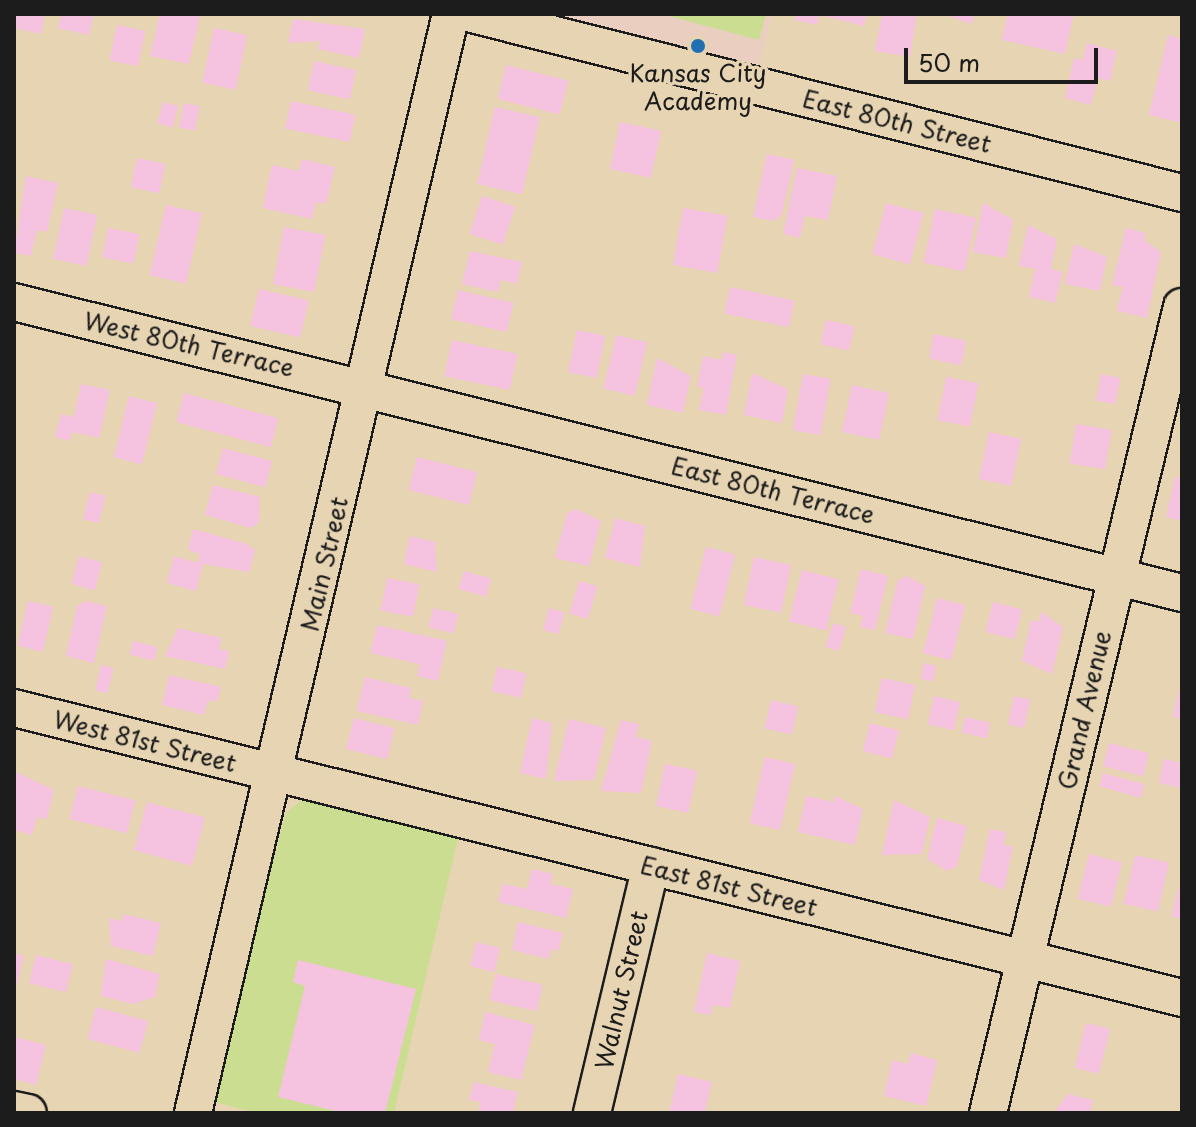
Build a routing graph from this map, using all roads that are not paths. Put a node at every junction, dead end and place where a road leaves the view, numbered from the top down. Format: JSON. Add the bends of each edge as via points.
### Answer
{"nodes":[{"id":1,"x":451,"y":14,"type":"edge"},
{"id":2,"x":472,"y":14,"type":"edge"},
{"id":3,"x":1182,"y":193,"type":"edge"},
{"id":4,"x":14,"y":302,"type":"edge"},
{"id":5,"x":1182,"y":307,"type":"edge"},
{"id":6,"x":365,"y":386,"type":"junction"},
{"id":7,"x":1116,"y":577,"type":"junction"},
{"id":8,"x":1182,"y":593,"type":"edge"},
{"id":9,"x":14,"y":708,"type":"edge"},
{"id":10,"x":275,"y":773,"type":"junction"},
{"id":11,"x":651,"y":866,"type":"junction"},
{"id":12,"x":1024,"y":959,"type":"junction"},
{"id":13,"x":1182,"y":998,"type":"edge"},
{"id":14,"x":14,"y":1110,"type":"edge"},
{"id":15,"x":28,"y":1113,"type":"edge"},
{"id":16,"x":193,"y":1113,"type":"edge"},
{"id":17,"x":592,"y":1113,"type":"edge"},
{"id":18,"x":988,"y":1113,"type":"edge"}],
"edges":[{"from":1,"to":6,"type":"street","name":"Main Street"},
{"from":2,"to":3,"type":"street","name":"East 80th Street"},
{"from":4,"to":6,"type":"street","name":"West 80th Terrace"},
{"from":5,"to":7,"type":"street","name":"Grand Avenue"},
{"from":6,"to":7,"type":"street","name":"East 80th Terrace"},
{"from":6,"to":10,"type":"street","name":"Main Street"},
{"from":7,"to":8,"type":"street","name":"East 80th Terrace"},
{"from":7,"to":12,"type":"street","name":"Grand Avenue"},
{"from":9,"to":10,"type":"street","name":"West 81st Street"},
{"from":10,"to":11,"type":"street","name":"East 81st Street"},
{"from":10,"to":16,"type":"street","name":"Main Street"},
{"from":11,"to":12,"type":"street","name":"East 81st Street"},
{"from":11,"to":17,"type":"street","name":"Walnut Street"},
{"from":12,"to":13,"type":"street","name":"East 81st Street"},
{"from":12,"to":18,"type":"street","name":"Grand Avenue"},
{"from":14,"to":15,"type":"street"}]}
